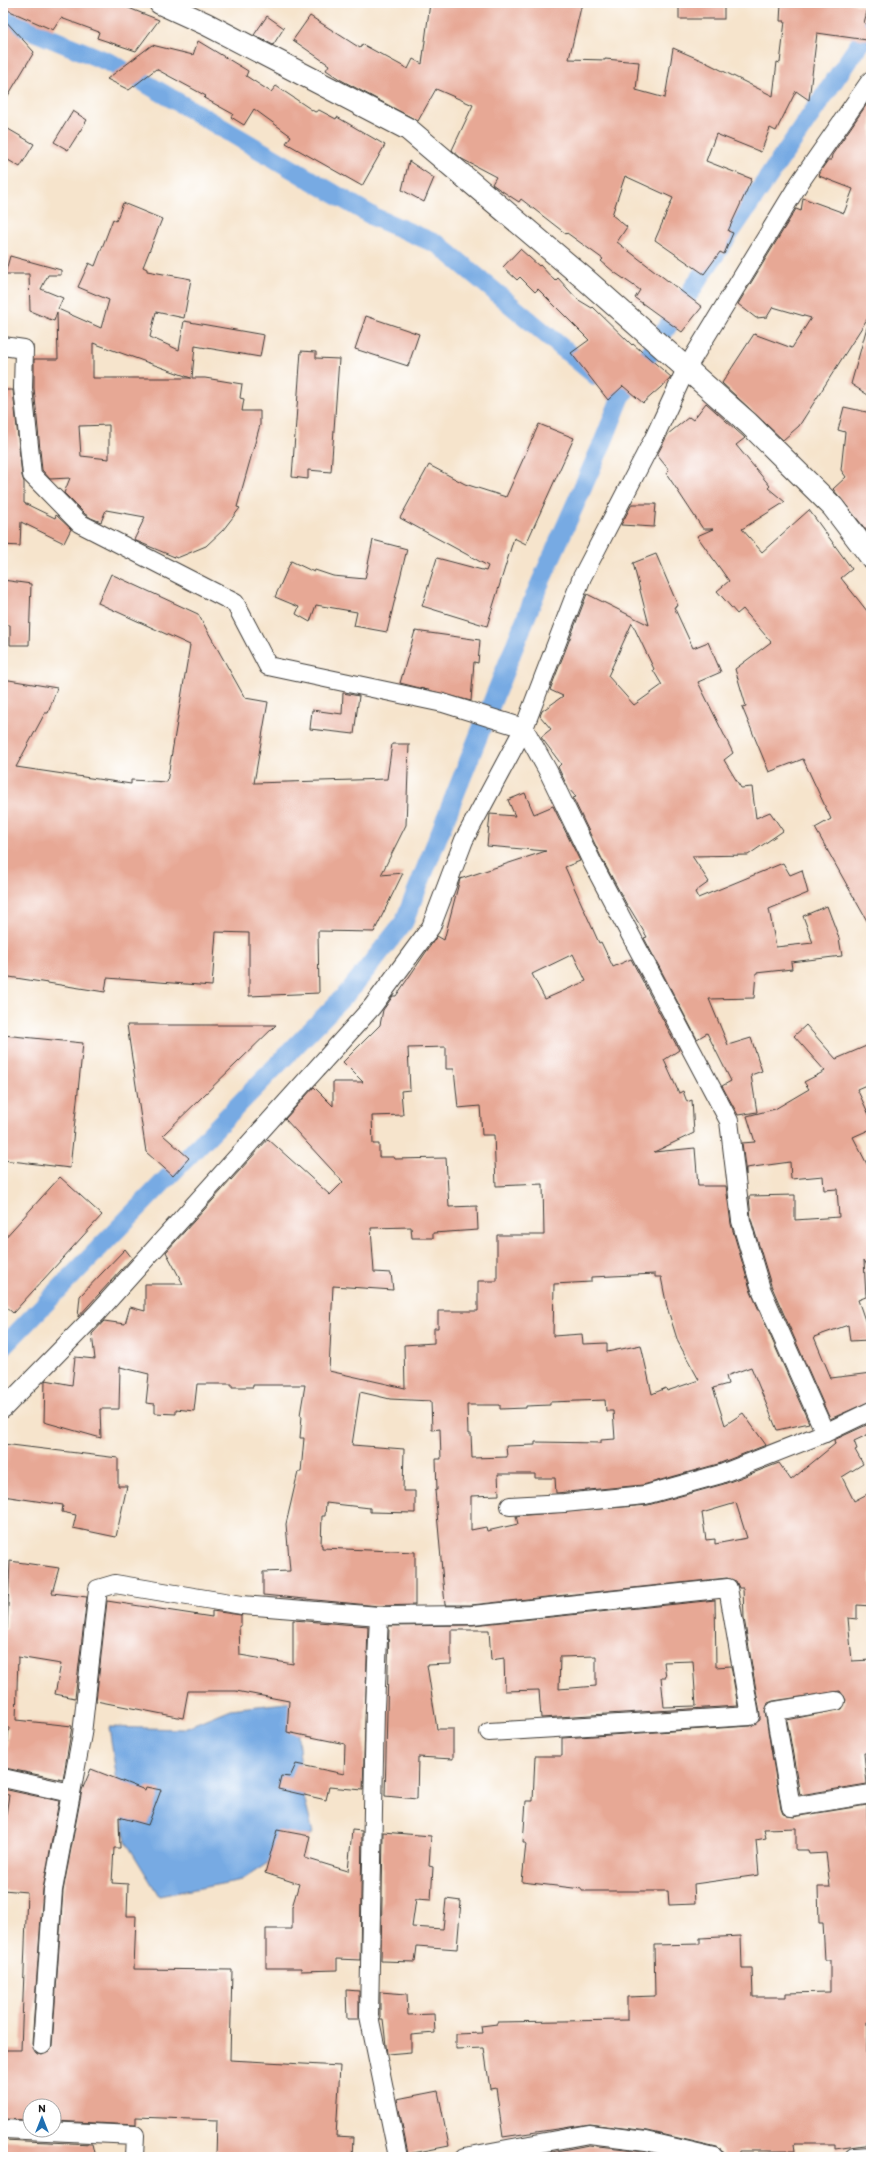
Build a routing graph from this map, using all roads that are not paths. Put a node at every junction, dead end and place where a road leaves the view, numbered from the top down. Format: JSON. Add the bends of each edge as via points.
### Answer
{"nodes":[{"id":1,"x":160,"y":3,"type":"edge"},
{"id":2,"x":871,"y":80,"type":"edge"},
{"id":3,"x":3,"y":346,"type":"edge"},
{"id":4,"x":686,"y":369,"type":"junction"},
{"id":5,"x":871,"y":557,"type":"edge"},
{"id":6,"x":524,"y":728,"type":"junction"},
{"id":7,"x":3,"y":1409,"type":"edge"},
{"id":8,"x":871,"y":1411,"type":"edge"},
{"id":9,"x":825,"y":1433,"type":"junction"},
{"id":10,"x":510,"y":1506,"type":"dead end"},
{"id":11,"x":379,"y":1616,"type":"junction"},
{"id":12,"x":836,"y":1701,"type":"dead end"},
{"id":13,"x":489,"y":1732,"type":"dead end"},
{"id":14,"x":3,"y":1778,"type":"edge"},
{"id":15,"x":71,"y":1793,"type":"junction"},
{"id":16,"x":871,"y":1794,"type":"edge"},
{"id":17,"x":42,"y":2045,"type":"dead end"},
{"id":18,"x":3,"y":2129,"type":"edge"},
{"id":19,"x":871,"y":2156,"type":"edge"},
{"id":20,"x":134,"y":2157,"type":"edge"},
{"id":21,"x":398,"y":2157,"type":"edge"},
{"id":22,"x":465,"y":2157,"type":"edge"},
{"id":23,"x":715,"y":2157,"type":"edge"},
{"id":24,"x":854,"y":2157,"type":"edge"}],
"edges":[{"from":1,"to":4,"type":"street","via":[[206,24],[408,129]]},
{"from":2,"to":4,"type":"street","via":[[800,182]]},
{"from":3,"to":6,"type":"street","via":[[24,349],[23,388],[32,475],[79,523],[235,603],[268,666],[443,703]]},
{"from":4,"to":5,"type":"street","via":[[748,423],[833,507]]},
{"from":4,"to":6,"type":"street","via":[[654,438],[582,577]]},
{"from":6,"to":7,"type":"street","via":[[464,840],[432,927],[372,1008],[97,1313]]},
{"from":6,"to":9,"type":"street","via":[[729,1121],[741,1221],[761,1289]]},
{"from":8,"to":9,"type":"street"},
{"from":9,"to":10,"type":"street","via":[[722,1474],[645,1495]]},
{"from":11,"to":13,"type":"street","via":[[472,1615],[728,1588],[750,1716]]},
{"from":11,"to":15,"type":"street","via":[[242,1605],[115,1584],[98,1588],[82,1734]]},
{"from":11,"to":21,"type":"street","via":[[368,2016]]},
{"from":12,"to":16,"type":"street","via":[[775,1711],[791,1807]]},
{"from":14,"to":15,"type":"street"},
{"from":15,"to":17,"type":"street","via":[[53,1890]]},
{"from":18,"to":20,"type":"street","via":[[135,2136]]},
{"from":19,"to":24,"type":"street"},
{"from":22,"to":23,"type":"street","via":[[589,2134],[646,2141]]}]}
